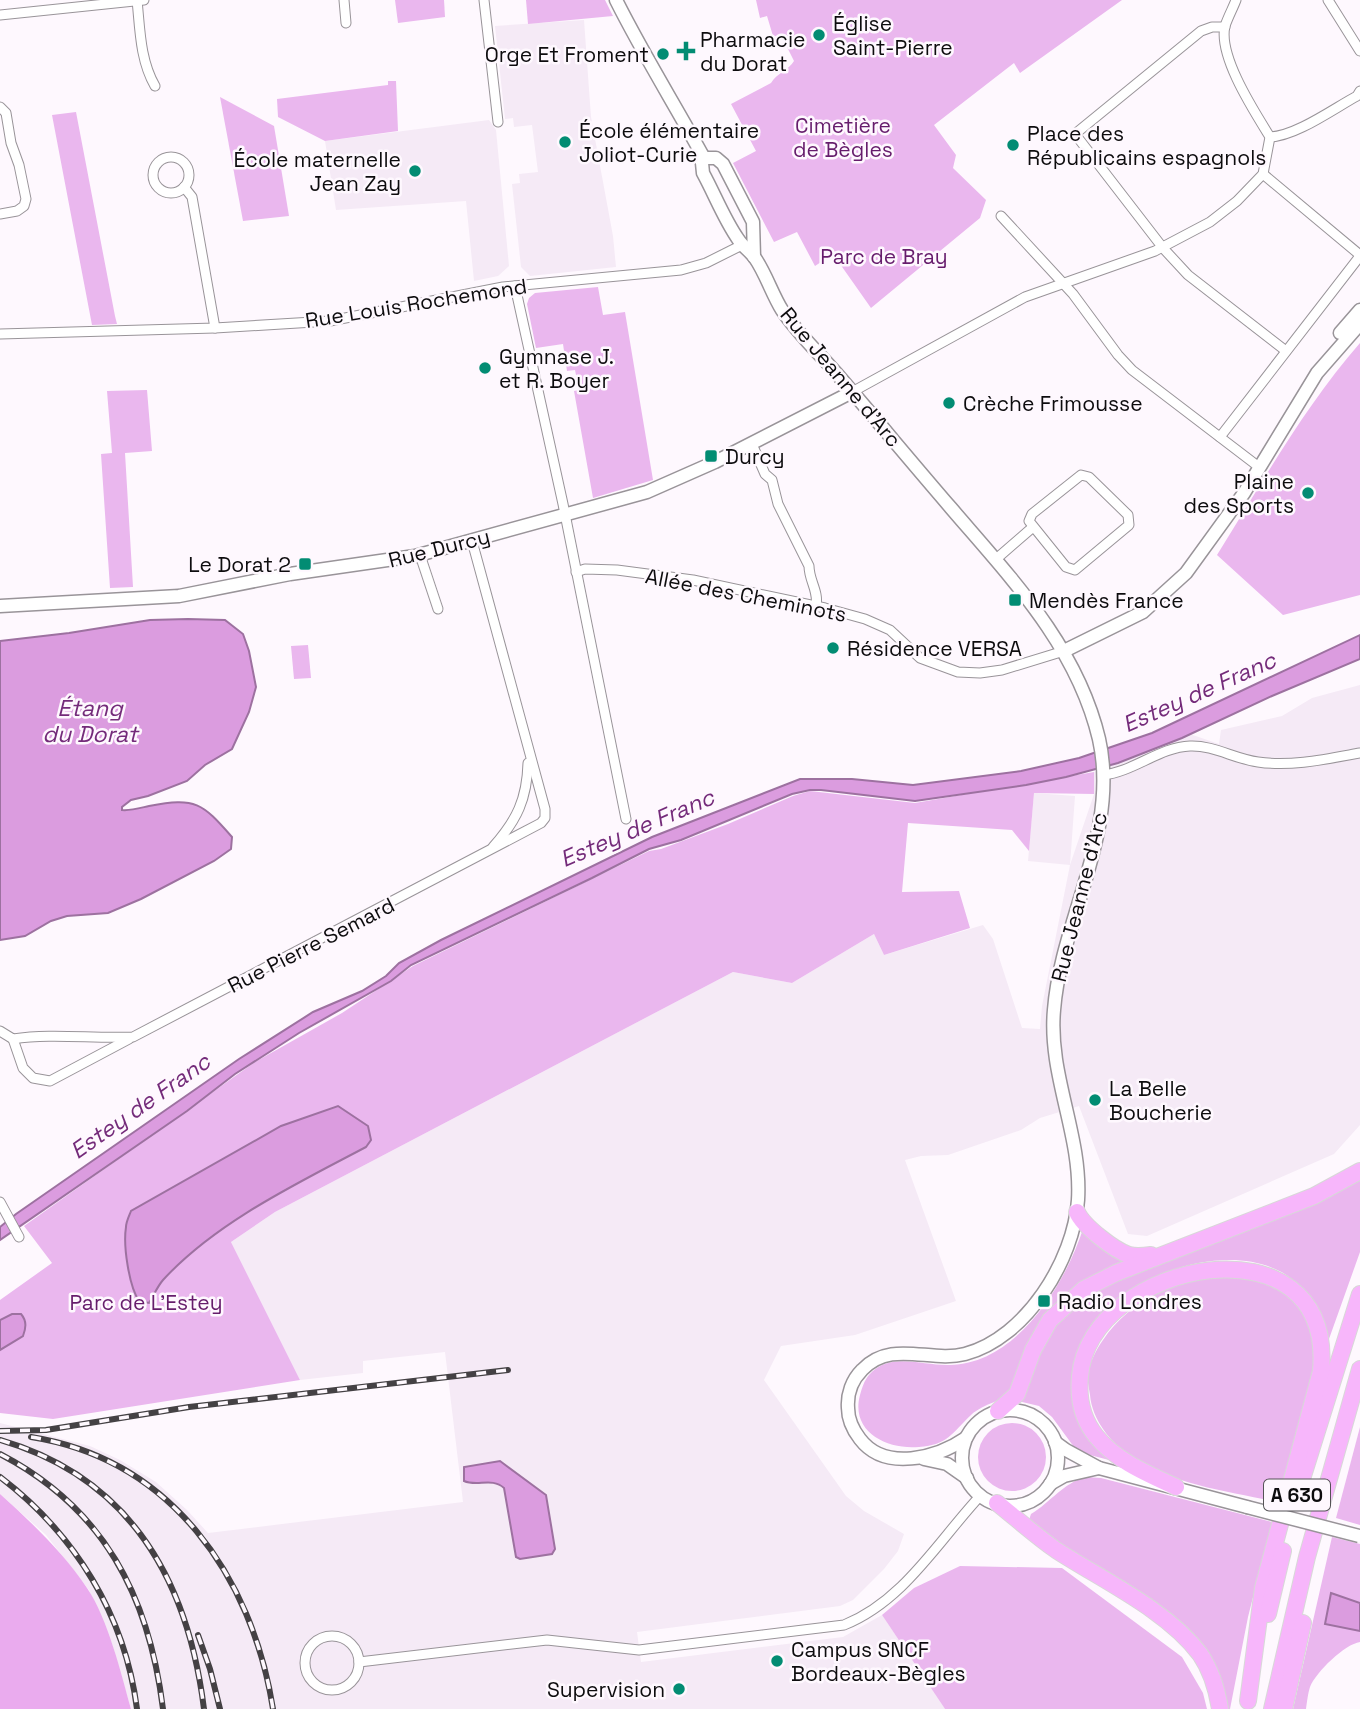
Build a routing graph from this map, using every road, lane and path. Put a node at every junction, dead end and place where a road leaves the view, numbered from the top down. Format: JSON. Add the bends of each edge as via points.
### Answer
{"nodes":[{"id":1,"x":139,"y":0,"type":"edge"},
{"id":2,"x":344,"y":0,"type":"edge"},
{"id":3,"x":484,"y":0,"type":"edge"},
{"id":4,"x":616,"y":0,"type":"edge"},
{"id":5,"x":1236,"y":0,"type":"edge"},
{"id":6,"x":1328,"y":0,"type":"edge"},
{"id":7,"x":0,"y":15,"type":"edge"},
{"id":8,"x":346,"y":23,"type":"dead end"},
{"id":9,"x":1225,"y":27,"type":"junction"},
{"id":10,"x":1360,"y":51,"type":"edge"},
{"id":11,"x":155,"y":86,"type":"dead end"},
{"id":12,"x":1360,"y":91,"type":"edge"},
{"id":13,"x":0,"y":107,"type":"edge"},
{"id":14,"x":498,"y":122,"type":"dead end"},
{"id":15,"x":1270,"y":137,"type":"junction"},
{"id":16,"x":704,"y":158,"type":"junction"},
{"id":17,"x":1263,"y":174,"type":"junction"},
{"id":18,"x":184,"y":187,"type":"junction"},
{"id":19,"x":0,"y":214,"type":"edge"},
{"id":20,"x":1001,"y":216,"type":"dead end"},
{"id":21,"x":742,"y":245,"type":"junction"},
{"id":22,"x":1163,"y":248,"type":"junction"},
{"id":23,"x":1360,"y":256,"type":"edge"},
{"id":24,"x":754,"y":257,"type":"junction"},
{"id":25,"x":1061,"y":283,"type":"junction"},
{"id":26,"x":515,"y":286,"type":"junction"},
{"id":27,"x":1360,"y":310,"type":"edge"},
{"id":28,"x":1360,"y":324,"type":"edge"},
{"id":29,"x":215,"y":328,"type":"junction"},
{"id":30,"x":0,"y":334,"type":"edge"},
{"id":31,"x":1286,"y":351,"type":"junction"},
{"id":32,"x":852,"y":392,"type":"junction"},
{"id":33,"x":1220,"y":437,"type":"junction"},
{"id":34,"x":752,"y":443,"type":"junction"},
{"id":35,"x":1256,"y":465,"type":"junction"},
{"id":36,"x":565,"y":516,"type":"junction"},
{"id":37,"x":1033,"y":527,"type":"junction"},
{"id":38,"x":472,"y":541,"type":"junction"},
{"id":39,"x":420,"y":555,"type":"junction"},
{"id":40,"x":995,"y":560,"type":"junction"},
{"id":41,"x":576,"y":572,"type":"junction"},
{"id":42,"x":0,"y":606,"type":"edge"},
{"id":43,"x":816,"y":606,"type":"junction"},
{"id":44,"x":438,"y":609,"type":"dead end"},
{"id":45,"x":1064,"y":651,"type":"junction"},
{"id":46,"x":528,"y":750,"type":"junction"},
{"id":47,"x":1360,"y":753,"type":"edge"},
{"id":48,"x":1103,"y":772,"type":"junction"},
{"id":49,"x":626,"y":819,"type":"dead end"},
{"id":50,"x":489,"y":852,"type":"junction"},
{"id":51,"x":0,"y":1031,"type":"edge"},
{"id":52,"x":133,"y":1037,"type":"junction"},
{"id":53,"x":13,"y":1039,"type":"junction"},
{"id":54,"x":1360,"y":1171,"type":"edge"},
{"id":55,"x":2,"y":1205,"type":"edge"},
{"id":56,"x":1077,"y":1212,"type":"junction"},
{"id":57,"x":17,"y":1233,"type":"dead end"},
{"id":58,"x":1167,"y":1253,"type":"junction"},
{"id":59,"x":1360,"y":1294,"type":"edge"},
{"id":60,"x":1360,"y":1369,"type":"edge"},
{"id":61,"x":998,"y":1411,"type":"junction"},
{"id":62,"x":966,"y":1438,"type":"junction"},
{"id":63,"x":1338,"y":1441,"type":"junction"},
{"id":64,"x":1055,"y":1442,"type":"junction"},
{"id":65,"x":916,"y":1458,"type":"junction"},
{"id":66,"x":1099,"y":1468,"type":"junction"},
{"id":67,"x":967,"y":1478,"type":"junction"},
{"id":68,"x":1050,"y":1484,"type":"junction"},
{"id":69,"x":1176,"y":1488,"type":"junction"},
{"id":70,"x":981,"y":1495,"type":"junction"},
{"id":71,"x":997,"y":1503,"type":"junction"},
{"id":72,"x":1360,"y":1536,"type":"edge"},
{"id":73,"x":359,"y":1662,"type":"junction"},
{"id":74,"x":1248,"y":1705,"type":"edge"},
{"id":75,"x":1220,"y":1709,"type":"edge"},
{"id":76,"x":1272,"y":1709,"type":"edge"},
{"id":77,"x":1284,"y":1709,"type":"edge"}],
"edges":[{"from":1,"to":7,"type":"street"},
{"from":1,"to":11,"type":"street","via":[[142,51]]},
{"from":2,"to":8,"type":"street"},
{"from":3,"to":14,"type":"street"},
{"from":4,"to":16,"type":"street","name":"Rue Jeanne d'Arc"},
{"from":5,"to":9,"type":"street"},
{"from":6,"to":10,"type":"street"},
{"from":9,"to":15,"type":"street","via":[[1236,78]]},
{"from":9,"to":22,"type":"street","via":[[1201,31],[1075,134]]},
{"from":12,"to":15,"type":"street","via":[[1299,128]]},
{"from":13,"to":19,"type":"street","via":[[6,113],[26,199],[17,211]]},
{"from":15,"to":17,"type":"street"},
{"from":16,"to":21,"type":"street","name":"Rue Jeanne d'Arc","via":[[703,173]]},
{"from":16,"to":24,"type":"street","name":"Rue Jeanne d'Arc","via":[[716,158],[723,164],[753,222]]},
{"from":17,"to":22,"type":"street","via":[[1210,222]]},
{"from":17,"to":23,"type":"street"},
{"from":18,"to":18,"type":"street","via":[[189,173],[184,162],[167,157],[157,163],[153,173],[160,189],[171,193]]},
{"from":18,"to":29,"type":"street","via":[[192,197]]},
{"from":20,"to":25,"type":"street"},
{"from":21,"to":24,"type":"street","name":"Rue Jeanne d'Arc"},
{"from":21,"to":26,"type":"street","name":"Rue Louis Rochemond","via":[[681,270]]},
{"from":22,"to":25,"type":"street"},
{"from":22,"to":31,"type":"street","via":[[1188,275]]},
{"from":23,"to":31,"type":"street"},
{"from":24,"to":32,"type":"street","name":"Rue Jeanne d'Arc","via":[[783,311]]},
{"from":25,"to":32,"type":"street","via":[[1013,303]]},
{"from":25,"to":33,"type":"street","via":[[1132,370]]},
{"from":26,"to":29,"type":"street","name":"Rue Louis Rochemond","via":[[330,321]]},
{"from":26,"to":36,"type":"street"},
{"from":27,"to":35,"type":"street","via":[[1319,358]]},
{"from":28,"to":35,"type":"street","via":[[1317,373]]},
{"from":29,"to":30,"type":"street","name":"Rue Louis Rochemond"},
{"from":31,"to":33,"type":"street"},
{"from":32,"to":34,"type":"street","name":"Rue Durcy"},
{"from":32,"to":40,"type":"street","name":"Rue Jeanne d'Arc"},
{"from":33,"to":35,"type":"street"},
{"from":34,"to":36,"type":"street","name":"Rue Durcy","via":[[647,492]]},
{"from":34,"to":43,"type":"street","via":[[808,566],[818,596]]},
{"from":35,"to":45,"type":"street","via":[[1192,565],[1151,606]]},
{"from":36,"to":38,"type":"street","name":"Rue Durcy"},
{"from":36,"to":41,"type":"street"},
{"from":37,"to":37,"type":"street","via":[[1066,567],[1075,570],[1130,521],[1081,475],[1032,514]]},
{"from":37,"to":40,"type":"street"},
{"from":38,"to":39,"type":"street","name":"Rue Durcy"},
{"from":38,"to":46,"type":"street","name":"Rue Pierre Semard"},
{"from":39,"to":42,"type":"street","name":"Rue Durcy","via":[[179,596]]},
{"from":39,"to":44,"type":"street"},
{"from":40,"to":45,"type":"street","name":"Rue Jeanne d'Arc"},
{"from":41,"to":43,"type":"street","name":"Allée des Cheminots","via":[[617,570],[692,580]]},
{"from":41,"to":49,"type":"street"},
{"from":43,"to":45,"type":"street","name":"Allée des Cheminots","via":[[890,630],[920,658],[958,672],[1002,670]]},
{"from":45,"to":48,"type":"street","name":"Rue Jeanne d'Arc","via":[[1090,710]]},
{"from":46,"to":50,"type":"street","name":"Rue Pierre Semard","via":[[520,807],[512,826]]},
{"from":46,"to":50,"type":"street","name":"Rue Pierre Semard","via":[[545,818]]},
{"from":47,"to":48,"type":"street","via":[[1265,763],[1191,746],[1118,773]]},
{"from":48,"to":56,"type":"street","name":"Rue Jeanne d'Arc","via":[[1098,833],[1061,962],[1053,1016],[1056,1072],[1079,1174]]},
{"from":50,"to":52,"type":"street","name":"Rue Pierre Semard"},
{"from":51,"to":53,"type":"street"},
{"from":52,"to":53,"type":"street","name":"Rue Pierre Semard"},
{"from":52,"to":53,"type":"street","name":"Rue Pierre Semard","via":[[50,1081],[33,1078],[23,1068]]},
{"from":54,"to":58,"type":"highway","via":[[1314,1196]]},
{"from":55,"to":57,"type":"street"},
{"from":56,"to":58,"type":"highway","via":[[1083,1223],[1129,1255]]},
{"from":56,"to":65,"type":"street","name":"Rue Jeanne d'Arc","via":[[1070,1244],[1047,1288],[1004,1333],[971,1353],[886,1355],[856,1377],[847,1406],[856,1434],[878,1454]]},
{"from":58,"to":61,"type":"highway","via":[[1095,1282],[1064,1305],[1040,1335],[1017,1394]]},
{"from":59,"to":74,"type":"highway","number":"A 630","via":[[1293,1507]]},
{"from":60,"to":63,"type":"highway","number":"A 630"},
{"from":61,"to":62,"type":"street","via":[[979,1422]]},
{"from":61,"to":64,"type":"street","via":[[1033,1416],[1049,1429]]},
{"from":62,"to":65,"type":"street","name":"Rue Jeanne d'Arc","via":[[946,1451]]},
{"from":62,"to":67,"type":"street","via":[[963,1465]]},
{"from":63,"to":76,"type":"highway","number":"A 630"},
{"from":63,"to":77,"type":"highway","via":[[1338,1478]]},
{"from":64,"to":66,"type":"street"},
{"from":64,"to":68,"type":"street","via":[[1058,1456]]},
{"from":65,"to":67,"type":"street","name":"Rue Jeanne d'Arc","via":[[947,1464]]},
{"from":66,"to":68,"type":"street"},
{"from":66,"to":69,"type":"street"},
{"from":67,"to":70,"type":"street"},
{"from":68,"to":71,"type":"street","via":[[1027,1502]]},
{"from":69,"to":72,"type":"street","bridge":true},
{"from":69,"to":74,"type":"highway","via":[[1123,1460],[1095,1436],[1081,1406],[1079,1387],[1089,1342],[1106,1320],[1131,1300],[1169,1280],[1220,1268],[1270,1275],[1307,1306],[1318,1328],[1322,1357],[1263,1588]]},
{"from":70,"to":71,"type":"street"},
{"from":70,"to":73,"type":"street","via":[[892,1597],[844,1625],[639,1650],[547,1640]]},
{"from":71,"to":75,"type":"highway","via":[[1054,1548],[1182,1634],[1211,1675]]},
{"from":73,"to":73,"type":"street","via":[[346,1640],[329,1637],[314,1644],[306,1668],[318,1686],[333,1690],[355,1678]]}]}
